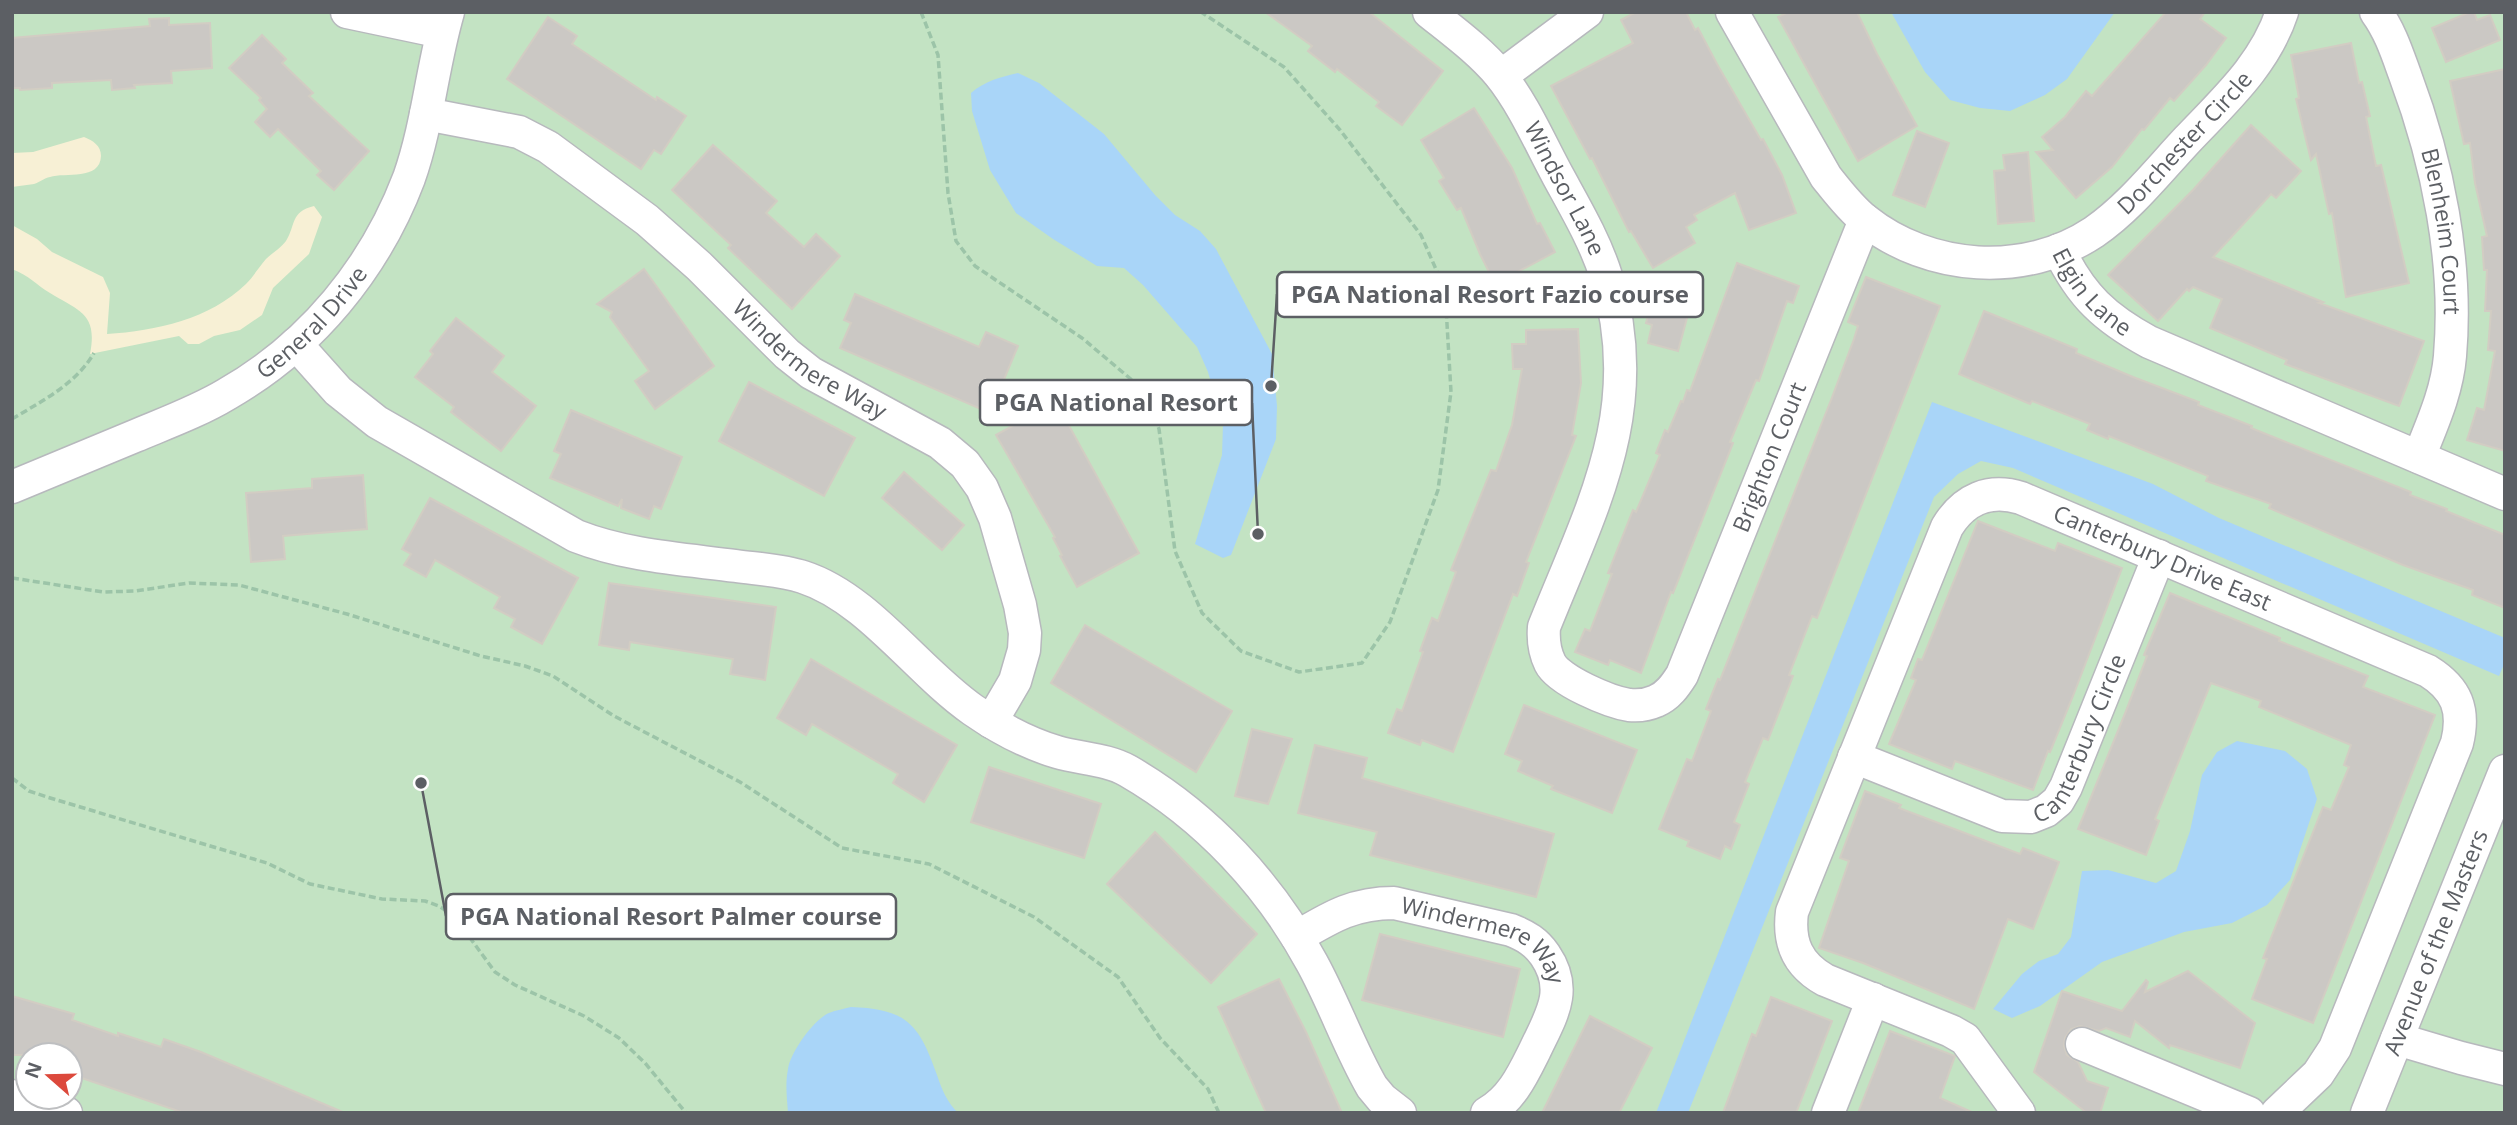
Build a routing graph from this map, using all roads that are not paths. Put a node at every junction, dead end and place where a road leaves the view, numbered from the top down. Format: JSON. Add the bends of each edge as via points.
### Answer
{"nodes":[{"id":1,"x":347,"y":12,"type":"edge"},
{"id":2,"x":1429,"y":12,"type":"edge"},
{"id":3,"x":1587,"y":12,"type":"edge"},
{"id":4,"x":1732,"y":12,"type":"edge"},
{"id":5,"x":2282,"y":12,"type":"edge"},
{"id":6,"x":2376,"y":12,"type":"edge"},
{"id":7,"x":445,"y":22,"type":"edge"},
{"id":8,"x":1501,"y":76,"type":"junction"},
{"id":9,"x":426,"y":114,"type":"junction"},
{"id":10,"x":1865,"y":220,"type":"junction"},
{"id":11,"x":2059,"y":250,"type":"junction"},
{"id":12,"x":296,"y":344,"type":"junction"},
{"id":13,"x":2419,"y":457,"type":"junction"},
{"id":14,"x":12,"y":487,"type":"edge"},
{"id":15,"x":2505,"y":494,"type":"edge"},
{"id":16,"x":2158,"y":556,"type":"junction"},
{"id":17,"x":1671,"y":692,"type":"joint"},
{"id":18,"x":991,"y":722,"type":"junction"},
{"id":19,"x":1854,"y":757,"type":"junction"},
{"id":20,"x":2505,"y":771,"type":"edge"},
{"id":21,"x":1297,"y":937,"type":"junction"},
{"id":22,"x":1873,"y":999,"type":"junction"},
{"id":23,"x":2397,"y":1039,"type":"junction"},
{"id":24,"x":2082,"y":1044,"type":"dead end"},
{"id":25,"x":2505,"y":1069,"type":"edge"},
{"id":26,"x":12,"y":1096,"type":"edge"},
{"id":27,"x":66,"y":1113,"type":"edge"},
{"id":28,"x":1400,"y":1113,"type":"edge"},
{"id":29,"x":1487,"y":1113,"type":"edge"},
{"id":30,"x":1828,"y":1113,"type":"edge"},
{"id":31,"x":2019,"y":1113,"type":"edge"},
{"id":32,"x":2249,"y":1113,"type":"edge"},
{"id":33,"x":2277,"y":1113,"type":"edge"},
{"id":34,"x":2367,"y":1113,"type":"edge"}],
"edges":[{"from":1,"to":7,"type":"street"},
{"from":2,"to":8,"type":"street","name":"Windsor Lane"},
{"from":3,"to":8,"type":"street"},
{"from":4,"to":10,"type":"street","name":"Elgin Lane","via":[[1826,177]]},
{"from":5,"to":11,"type":"street","name":"Dorchester Circle","via":[[2263,55],[2244,80],[2118,213]]},
{"from":6,"to":13,"type":"street","name":"Blenheim Court","via":[[2394,45],[2417,108],[2446,239],[2450,356],[2440,407]]},
{"from":7,"to":9,"type":"street","name":"General Drive"},
{"from":8,"to":17,"type":"street","name":"Windsor Lane","via":[[1589,232],[1614,302],[1620,351],[1620,405],[1613,443],[1544,627],[1543,642],[1550,664],[1574,684],[1628,705],[1658,701]]},
{"from":9,"to":12,"type":"street","name":"General Drive","via":[[397,208],[372,253],[332,308]]},
{"from":9,"to":18,"type":"street","name":"Windermere Way","via":[[519,132],[548,147],[647,220],[803,367],[940,443],[965,464],[992,510],[1025,633],[1015,681]]},
{"from":10,"to":11,"type":"street","name":"Elgin Lane","via":[[1919,251],[1949,259],[2011,262]]},
{"from":10,"to":17,"type":"street","name":"Brighton Court","via":[[1682,675]]},
{"from":11,"to":13,"type":"street","name":"Elgin Lane","via":[[2080,288],[2118,325]]},
{"from":12,"to":14,"type":"street","name":"General Drive","via":[[216,400]]},
{"from":12,"to":18,"type":"street","via":[[338,391],[377,422],[576,536],[635,553],[788,573],[836,592]]},
{"from":13,"to":15,"type":"street","name":"Elgin Lane"},
{"from":16,"to":19,"type":"street","name":"Canterbury Drive East","via":[[2006,494],[1965,504],[1947,527]]},
{"from":16,"to":19,"type":"street","name":"Canterbury Circle","via":[[2066,787],[2046,811],[2031,817],[2002,816]]},
{"from":16,"to":33,"type":"street","name":"Canterbury Drive East","via":[[2428,671],[2441,679],[2460,710],[2457,743],[2335,1048],[2318,1074]]},
{"from":18,"to":21,"type":"street","via":[[1057,752],[1113,764],[1168,797],[1238,859]]},
{"from":19,"to":22,"type":"street","name":"Canterbury Drive East","via":[[1790,927],[1797,955],[1812,973]]},
{"from":20,"to":23,"type":"street","name":"Avenue of the Masters"},
{"from":21,"to":28,"type":"street","via":[[1368,1080]]},
{"from":21,"to":29,"type":"street","name":"Windermere Way","via":[[1342,911],[1394,903],[1511,930],[1537,944],[1557,982],[1553,1012],[1515,1088]]},
{"from":22,"to":30,"type":"street"},
{"from":22,"to":31,"type":"street","name":"Canterbury Drive East","via":[[1965,1039]]},
{"from":23,"to":25,"type":"street"},
{"from":23,"to":34,"type":"street","name":"Avenue of the Masters"},
{"from":24,"to":32,"type":"street"},
{"from":26,"to":27,"type":"street"}]}
